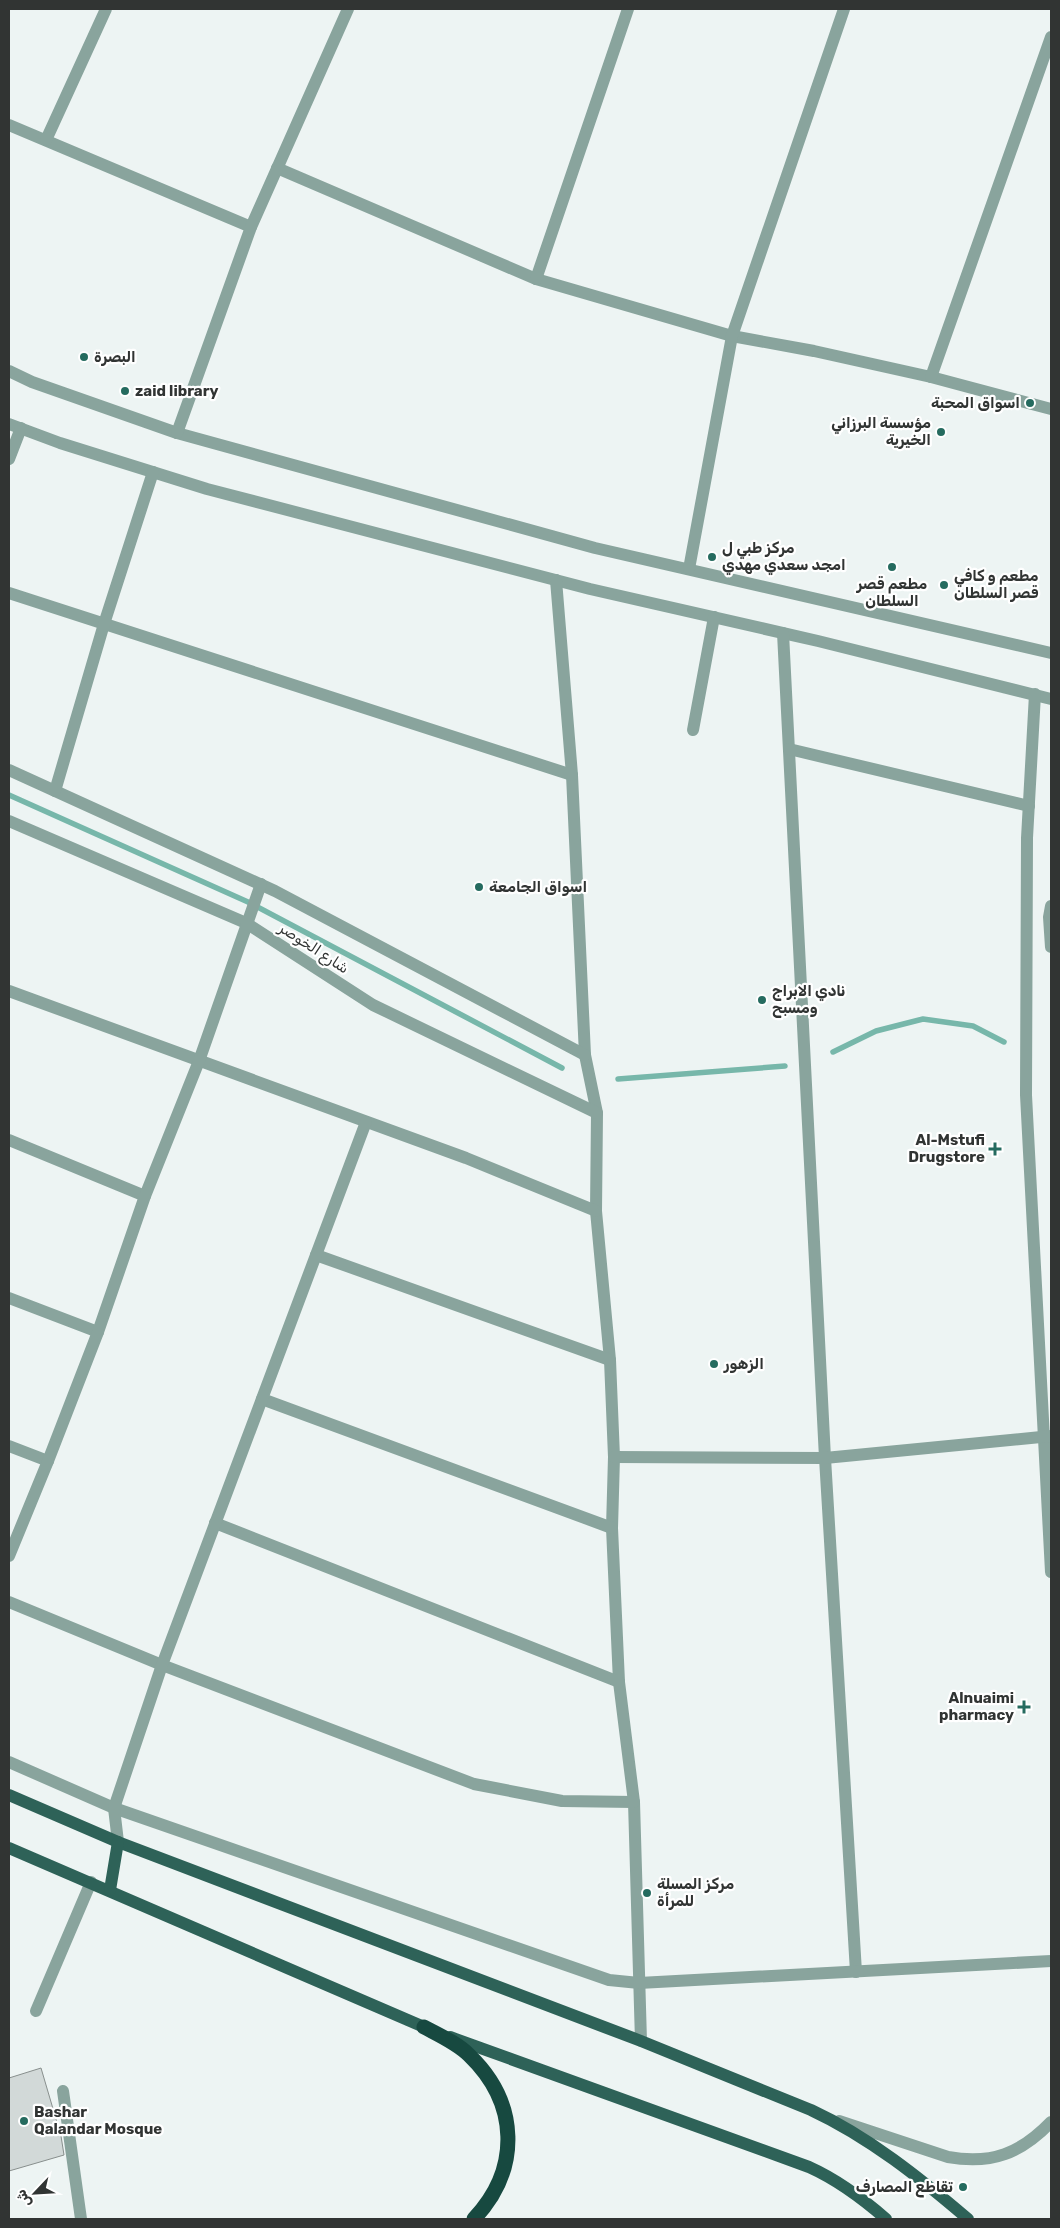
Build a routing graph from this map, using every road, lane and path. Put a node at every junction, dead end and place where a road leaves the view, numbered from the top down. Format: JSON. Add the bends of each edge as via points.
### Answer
{"nodes":[{"id":1,"x":106,"y":9,"type":"edge"},
{"id":2,"x":348,"y":9,"type":"edge"},
{"id":3,"x":628,"y":9,"type":"edge"},
{"id":4,"x":844,"y":9,"type":"edge"},
{"id":5,"x":1051,"y":37,"type":"edge"},
{"id":6,"x":9,"y":125,"type":"edge"},
{"id":7,"x":46,"y":140,"type":"junction"},
{"id":8,"x":277,"y":168,"type":"junction"},
{"id":9,"x":251,"y":227,"type":"junction"},
{"id":10,"x":536,"y":279,"type":"junction"},
{"id":11,"x":732,"y":336,"type":"junction"},
{"id":12,"x":9,"y":371,"type":"edge"},
{"id":13,"x":930,"y":377,"type":"junction"},
{"id":14,"x":1051,"y":409,"type":"edge"},
{"id":15,"x":15,"y":426,"type":"edge"},
{"id":16,"x":177,"y":433,"type":"junction"},
{"id":17,"x":9,"y":459,"type":"edge"},
{"id":18,"x":153,"y":472,"type":"junction"},
{"id":19,"x":689,"y":569,"type":"junction"},
{"id":20,"x":556,"y":580,"type":"junction"},
{"id":21,"x":9,"y":593,"type":"edge"},
{"id":22,"x":714,"y":617,"type":"junction"},
{"id":23,"x":104,"y":624,"type":"junction"},
{"id":24,"x":783,"y":633,"type":"junction"},
{"id":25,"x":1051,"y":653,"type":"edge"},
{"id":26,"x":1035,"y":694,"type":"junction"},
{"id":27,"x":1051,"y":699,"type":"edge"},
{"id":28,"x":693,"y":730,"type":"dead end"},
{"id":29,"x":789,"y":749,"type":"junction"},
{"id":30,"x":9,"y":770,"type":"edge"},
{"id":31,"x":572,"y":775,"type":"junction"},
{"id":32,"x":55,"y":791,"type":"junction"},
{"id":33,"x":1029,"y":806,"type":"junction"},
{"id":34,"x":9,"y":821,"type":"edge"},
{"id":35,"x":261,"y":884,"type":"junction"},
{"id":36,"x":1051,"y":906,"type":"edge"},
{"id":37,"x":246,"y":923,"type":"junction"},
{"id":38,"x":1051,"y":947,"type":"edge"},
{"id":39,"x":9,"y":991,"type":"edge"},
{"id":40,"x":585,"y":1055,"type":"junction"},
{"id":41,"x":199,"y":1061,"type":"junction"},
{"id":42,"x":597,"y":1113,"type":"junction"},
{"id":43,"x":366,"y":1122,"type":"junction"},
{"id":44,"x":9,"y":1140,"type":"edge"},
{"id":45,"x":144,"y":1196,"type":"junction"},
{"id":46,"x":596,"y":1211,"type":"junction"},
{"id":47,"x":316,"y":1255,"type":"junction"},
{"id":48,"x":9,"y":1298,"type":"edge"},
{"id":49,"x":98,"y":1332,"type":"junction"},
{"id":50,"x":610,"y":1360,"type":"junction"},
{"id":51,"x":262,"y":1399,"type":"junction"},
{"id":52,"x":1048,"y":1436,"type":"edge"},
{"id":53,"x":9,"y":1446,"type":"edge"},
{"id":54,"x":614,"y":1458,"type":"junction"},
{"id":55,"x":825,"y":1458,"type":"junction"},
{"id":56,"x":48,"y":1461,"type":"junction"},
{"id":57,"x":215,"y":1523,"type":"junction"},
{"id":58,"x":612,"y":1528,"type":"junction"},
{"id":59,"x":9,"y":1556,"type":"edge"},
{"id":60,"x":1051,"y":1572,"type":"edge"},
{"id":61,"x":9,"y":1602,"type":"edge"},
{"id":62,"x":162,"y":1665,"type":"junction"},
{"id":63,"x":619,"y":1682,"type":"junction"},
{"id":64,"x":9,"y":1762,"type":"edge"},
{"id":65,"x":9,"y":1795,"type":"edge"},
{"id":66,"x":634,"y":1802,"type":"junction"},
{"id":67,"x":114,"y":1808,"type":"junction"},
{"id":68,"x":118,"y":1842,"type":"junction"},
{"id":69,"x":9,"y":1848,"type":"edge"},
{"id":70,"x":91,"y":1882,"type":"junction"},
{"id":71,"x":110,"y":1890,"type":"junction"},
{"id":72,"x":1051,"y":1961,"type":"edge"},
{"id":73,"x":856,"y":1972,"type":"junction"},
{"id":74,"x":640,"y":1984,"type":"junction"},
{"id":75,"x":36,"y":2011,"type":"dead end"},
{"id":76,"x":424,"y":2027,"type":"junction"},
{"id":77,"x":641,"y":2041,"type":"junction"},
{"id":78,"x":63,"y":2090,"type":"dead end"},
{"id":79,"x":827,"y":2117,"type":"junction"},
{"id":80,"x":1051,"y":2122,"type":"edge"},
{"id":81,"x":81,"y":2219,"type":"edge"},
{"id":82,"x":474,"y":2219,"type":"edge"},
{"id":83,"x":886,"y":2219,"type":"edge"},
{"id":84,"x":968,"y":2219,"type":"edge"}],
"edges":[{"from":1,"to":7,"type":"street"},
{"from":2,"to":8,"type":"street"},
{"from":3,"to":10,"type":"street"},
{"from":4,"to":11,"type":"street"},
{"from":5,"to":13,"type":"street"},
{"from":6,"to":7,"type":"street"},
{"from":7,"to":9,"type":"street"},
{"from":8,"to":9,"type":"street"},
{"from":8,"to":10,"type":"street"},
{"from":9,"to":16,"type":"street"},
{"from":10,"to":11,"type":"street"},
{"from":11,"to":13,"type":"street"},
{"from":11,"to":19,"type":"street"},
{"from":12,"to":16,"type":"street"},
{"from":13,"to":14,"type":"street"},
{"from":15,"to":17,"type":"street"},
{"from":15,"to":18,"type":"street"},
{"from":16,"to":19,"type":"street","via":[[585,545]]},
{"from":18,"to":20,"type":"street","via":[[217,492]]},
{"from":18,"to":23,"type":"street"},
{"from":19,"to":25,"type":"street"},
{"from":20,"to":22,"type":"street"},
{"from":20,"to":31,"type":"street"},
{"from":21,"to":23,"type":"street"},
{"from":22,"to":24,"type":"street"},
{"from":22,"to":28,"type":"street"},
{"from":23,"to":31,"type":"street"},
{"from":23,"to":32,"type":"street"},
{"from":24,"to":26,"type":"street"},
{"from":24,"to":29,"type":"street"},
{"from":26,"to":27,"type":"street"},
{"from":26,"to":33,"type":"street"},
{"from":29,"to":33,"type":"street"},
{"from":29,"to":55,"type":"street"},
{"from":30,"to":32,"type":"street"},
{"from":31,"to":40,"type":"street"},
{"from":32,"to":35,"type":"street"},
{"from":33,"to":52,"type":"street","via":[[1026,1095]]},
{"from":34,"to":37,"type":"street","name":"شارع الخوصر"},
{"from":35,"to":37,"type":"street"},
{"from":35,"to":40,"type":"street"},
{"from":36,"to":38,"type":"street"},
{"from":37,"to":41,"type":"street"},
{"from":37,"to":42,"type":"street","name":"شارع الخوصر","via":[[374,1006]]},
{"from":39,"to":41,"type":"street"},
{"from":40,"to":42,"type":"street"},
{"from":41,"to":43,"type":"street"},
{"from":41,"to":45,"type":"street"},
{"from":42,"to":46,"type":"street"},
{"from":43,"to":46,"type":"street","via":[[466,1158]]},
{"from":43,"to":47,"type":"street"},
{"from":44,"to":45,"type":"street"},
{"from":45,"to":49,"type":"street"},
{"from":46,"to":50,"type":"street"},
{"from":47,"to":50,"type":"street"},
{"from":47,"to":51,"type":"street"},
{"from":48,"to":49,"type":"street"},
{"from":49,"to":56,"type":"street"},
{"from":50,"to":54,"type":"street"},
{"from":51,"to":57,"type":"street"},
{"from":51,"to":58,"type":"street"},
{"from":52,"to":55,"type":"street"},
{"from":52,"to":60,"type":"street"},
{"from":53,"to":56,"type":"street"},
{"from":54,"to":55,"type":"street"},
{"from":54,"to":58,"type":"street"},
{"from":55,"to":73,"type":"street"},
{"from":56,"to":59,"type":"street"},
{"from":57,"to":62,"type":"street"},
{"from":57,"to":63,"type":"street"},
{"from":58,"to":63,"type":"street"},
{"from":61,"to":62,"type":"street"},
{"from":62,"to":66,"type":"street","via":[[474,1784],[562,1801]]},
{"from":62,"to":67,"type":"street"},
{"from":63,"to":66,"type":"street"},
{"from":64,"to":67,"type":"street"},
{"from":65,"to":68,"type":"main road"},
{"from":66,"to":74,"type":"street"},
{"from":67,"to":68,"type":"street"},
{"from":67,"to":74,"type":"street","via":[[594,1976]]},
{"from":68,"to":71,"type":"main road"},
{"from":68,"to":77,"type":"main road"},
{"from":69,"to":70,"type":"main road"},
{"from":70,"to":71,"type":"main road"},
{"from":70,"to":75,"type":"street"},
{"from":71,"to":76,"type":"main road"},
{"from":72,"to":73,"type":"street"},
{"from":73,"to":74,"type":"street"},
{"from":74,"to":77,"type":"street"},
{"from":76,"to":82,"type":"highway","via":[[451,2041],[474,2059],[484,2070],[505,2113],[509,2131],[505,2170],[490,2199]]},
{"from":76,"to":83,"type":"main road","via":[[809,2167],[853,2192]]},
{"from":77,"to":79,"type":"main road"},
{"from":78,"to":81,"type":"street"},
{"from":79,"to":80,"type":"street","via":[[967,2160],[1011,2153]]},
{"from":79,"to":84,"type":"main road","via":[[914,2175]]}]}
